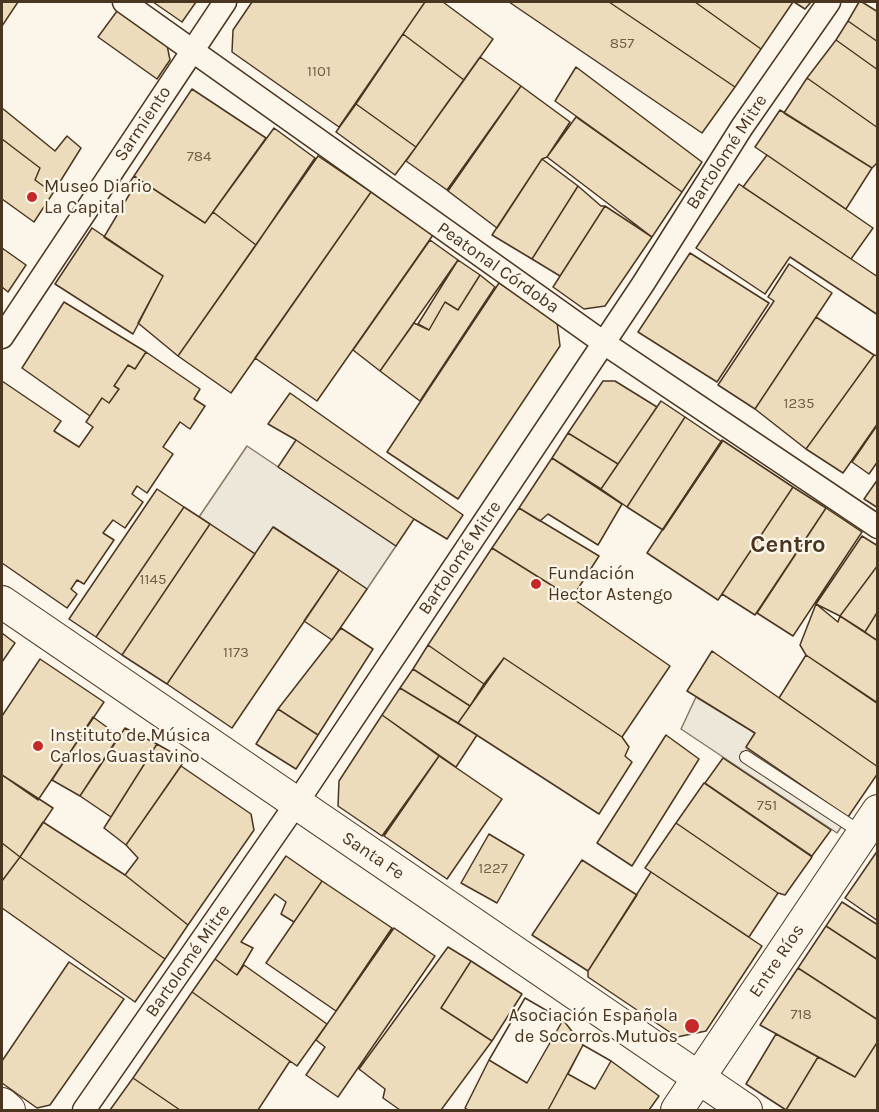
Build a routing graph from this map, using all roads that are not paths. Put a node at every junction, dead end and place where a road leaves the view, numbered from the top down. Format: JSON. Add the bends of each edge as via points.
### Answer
{"nodes":[{"id":1,"x":124,"y":2,"type":"edge"},
{"id":2,"x":225,"y":2,"type":"edge"},
{"id":3,"x":829,"y":2,"type":"edge"},
{"id":4,"x":193,"y":50,"type":"junction"},
{"id":5,"x":2,"y":337,"type":"edge"},
{"id":6,"x":604,"y":343,"type":"junction"},
{"id":7,"x":878,"y":527,"type":"edge"},
{"id":8,"x":2,"y":602,"type":"edge"},
{"id":9,"x":746,"y":757,"type":"dead end"},
{"id":10,"x":297,"y":804,"type":"junction"},
{"id":11,"x":870,"y":822,"type":"edge"},
{"id":12,"x":699,"y":1078,"type":"junction"},
{"id":13,"x":2,"y":1104,"type":"edge"},
{"id":14,"x":9,"y":1110,"type":"edge"},
{"id":15,"x":84,"y":1110,"type":"edge"},
{"id":16,"x":676,"y":1110,"type":"edge"},
{"id":17,"x":746,"y":1110,"type":"edge"}],
"edges":[{"from":1,"to":4,"type":"street","name":"Peatonal Córdoba"},
{"from":2,"to":4,"type":"street","name":"Sarmiento"},
{"from":3,"to":6,"type":"street","name":"Bartolomé Mitre","via":[[742,127]]},
{"from":4,"to":5,"type":"street","name":"Sarmiento"},
{"from":4,"to":6,"type":"street","name":"Peatonal Córdoba"},
{"from":6,"to":7,"type":"street","name":"Peatonal Córdoba"},
{"from":6,"to":10,"type":"street","name":"Bartolomé Mitre"},
{"from":8,"to":10,"type":"main road","name":"Santa Fe"},
{"from":9,"to":11,"type":"lane"},
{"from":10,"to":12,"type":"main road","name":"Santa Fe"},
{"from":10,"to":15,"type":"street","name":"Bartolomé Mitre"},
{"from":11,"to":12,"type":"main road","name":"Entre Ríos"},
{"from":12,"to":16,"type":"main road","name":"Entre Ríos"},
{"from":12,"to":17,"type":"main road","name":"Santa Fe"},
{"from":13,"to":14,"type":"main road"}]}
